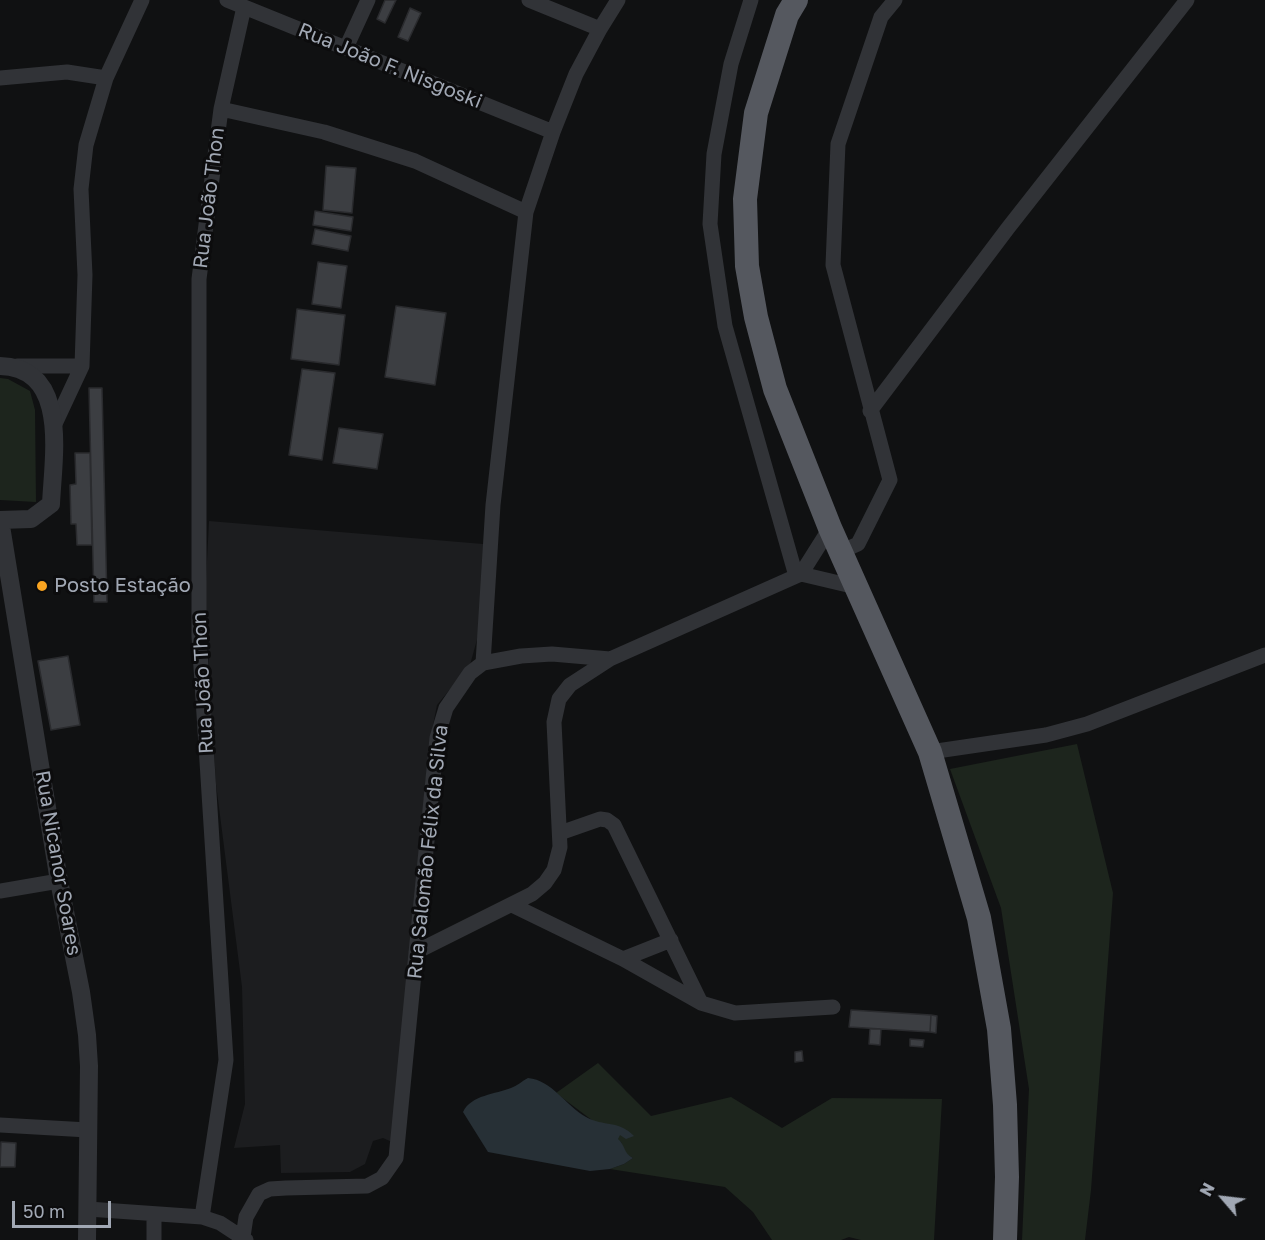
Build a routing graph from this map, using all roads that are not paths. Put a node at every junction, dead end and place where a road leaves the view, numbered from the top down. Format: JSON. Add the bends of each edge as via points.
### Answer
{"nodes":[{"id":1,"x":142,"y":0,"type":"edge"},
{"id":2,"x":227,"y":0,"type":"edge"},
{"id":3,"x":368,"y":0,"type":"edge"},
{"id":4,"x":529,"y":0,"type":"edge"},
{"id":5,"x":618,"y":0,"type":"edge"},
{"id":6,"x":751,"y":0,"type":"edge"},
{"id":7,"x":796,"y":0,"type":"edge"},
{"id":8,"x":895,"y":0,"type":"edge"},
{"id":9,"x":1187,"y":0,"type":"edge"},
{"id":10,"x":244,"y":7,"type":"junction"},
{"id":11,"x":600,"y":29,"type":"junction"},
{"id":12,"x":346,"y":48,"type":"junction"},
{"id":13,"x":0,"y":78,"type":"edge"},
{"id":14,"x":106,"y":78,"type":"junction"},
{"id":15,"x":221,"y":109,"type":"junction"},
{"id":16,"x":553,"y":132,"type":"junction"},
{"id":17,"x":525,"y":212,"type":"junction"},
{"id":18,"x":8,"y":366,"type":"edge"},
{"id":19,"x":82,"y":366,"type":"junction"},
{"id":20,"x":870,"y":411,"type":"junction"},
{"id":21,"x":53,"y":428,"type":"junction"},
{"id":22,"x":0,"y":520,"type":"edge"},
{"id":23,"x":830,"y":528,"type":"junction"},
{"id":24,"x":840,"y":552,"type":"junction"},
{"id":25,"x":798,"y":575,"type":"junction"},
{"id":26,"x":856,"y":587,"type":"junction"},
{"id":27,"x":1265,"y":655,"type":"edge"},
{"id":28,"x":610,"y":659,"type":"junction"},
{"id":29,"x":483,"y":663,"type":"junction"},
{"id":30,"x":930,"y":752,"type":"junction"},
{"id":31,"x":560,"y":833,"type":"junction"},
{"id":32,"x":59,"y":881,"type":"junction"},
{"id":33,"x":0,"y":891,"type":"edge"},
{"id":34,"x":512,"y":905,"type":"junction"},
{"id":35,"x":671,"y":940,"type":"junction"},
{"id":36,"x":416,"y":952,"type":"junction"},
{"id":37,"x":622,"y":960,"type":"junction"},
{"id":38,"x":700,"y":1003,"type":"junction"},
{"id":39,"x":833,"y":1007,"type":"dead end"},
{"id":40,"x":0,"y":1125,"type":"edge"},
{"id":41,"x":88,"y":1130,"type":"junction"},
{"id":42,"x":88,"y":1209,"type":"junction"},
{"id":43,"x":154,"y":1214,"type":"junction"},
{"id":44,"x":202,"y":1217,"type":"junction"},
{"id":45,"x":244,"y":1239,"type":"edge"},
{"id":46,"x":87,"y":1240,"type":"edge"},
{"id":47,"x":154,"y":1240,"type":"edge"},
{"id":48,"x":1005,"y":1240,"type":"edge"}],
"edges":[{"from":1,"to":14,"type":"street"},
{"from":2,"to":10,"type":"street","name":"Rua João F. Nisgoski"},
{"from":3,"to":12,"type":"street"},
{"from":4,"to":11,"type":"street"},
{"from":5,"to":11,"type":"street"},
{"from":6,"to":25,"type":"street","via":[[731,64],[714,154],[710,224],[725,326]]},
{"from":7,"to":23,"type":"highway","via":[[787,15],[756,113],[745,199],[747,266],[775,389]]},
{"from":8,"to":20,"type":"street","via":[[881,17],[838,144],[833,266]]},
{"from":9,"to":20,"type":"street"},
{"from":10,"to":12,"type":"street","name":"Rua João F. Nisgoski"},
{"from":10,"to":15,"type":"street","name":"Rua João Thon"},
{"from":11,"to":16,"type":"street","via":[[576,74]]},
{"from":12,"to":16,"type":"street","name":"Rua João F. Nisgoski"},
{"from":13,"to":14,"type":"street","via":[[67,72]]},
{"from":14,"to":19,"type":"street","via":[[86,146],[81,189],[85,275]]},
{"from":15,"to":17,"type":"street","via":[[324,132],[415,161]]},
{"from":15,"to":44,"type":"street","name":"Rua João Thon","via":[[199,279],[199,636],[226,1060]]},
{"from":16,"to":17,"type":"street"},
{"from":17,"to":29,"type":"street","via":[[493,505]]},
{"from":18,"to":19,"type":"street"},
{"from":18,"to":21,"type":"street","via":[[35,378],[45,391]]},
{"from":19,"to":21,"type":"street"},
{"from":20,"to":24,"type":"street","via":[[891,480],[858,544]]},
{"from":21,"to":22,"type":"street","via":[[51,504],[31,519]]},
{"from":22,"to":32,"type":"street","name":"Rua Nicanor Soares"},
{"from":23,"to":24,"type":"highway"},
{"from":23,"to":25,"type":"street"},
{"from":24,"to":26,"type":"highway"},
{"from":25,"to":26,"type":"street"},
{"from":25,"to":28,"type":"street"},
{"from":26,"to":30,"type":"highway"},
{"from":27,"to":30,"type":"street","via":[[1087,724],[1046,735]]},
{"from":28,"to":29,"type":"street","via":[[552,654]]},
{"from":28,"to":31,"type":"street","via":[[570,685],[559,699],[554,722]]},
{"from":29,"to":36,"type":"street","name":"Rua Salomão Félix da Silva","via":[[470,673],[446,708],[437,738]]},
{"from":30,"to":48,"type":"highway","via":[[979,918],[999,1029],[1007,1165]]},
{"from":31,"to":34,"type":"street","via":[[554,870],[532,894]]},
{"from":31,"to":35,"type":"street","via":[[600,819],[614,825]]},
{"from":32,"to":33,"type":"street"},
{"from":32,"to":41,"type":"street","name":"Rua Nicanor Soares","via":[[87,1035]]},
{"from":34,"to":36,"type":"street"},
{"from":34,"to":37,"type":"street"},
{"from":35,"to":37,"type":"street"},
{"from":35,"to":38,"type":"street"},
{"from":36,"to":45,"type":"street","name":"Rua Salomão Félix da Silva","via":[[396,1158],[382,1178],[367,1186],[286,1188],[259,1194],[246,1217]]},
{"from":37,"to":38,"type":"street"},
{"from":38,"to":39,"type":"street","via":[[735,1013]]},
{"from":40,"to":41,"type":"street"},
{"from":41,"to":42,"type":"street","name":"Rua Nicanor Soares"},
{"from":42,"to":43,"type":"street"},
{"from":42,"to":46,"type":"street","name":"Rua Nicanor Soares"},
{"from":43,"to":44,"type":"street"},
{"from":43,"to":47,"type":"street"},
{"from":44,"to":45,"type":"street","via":[[220,1223]]}]}
